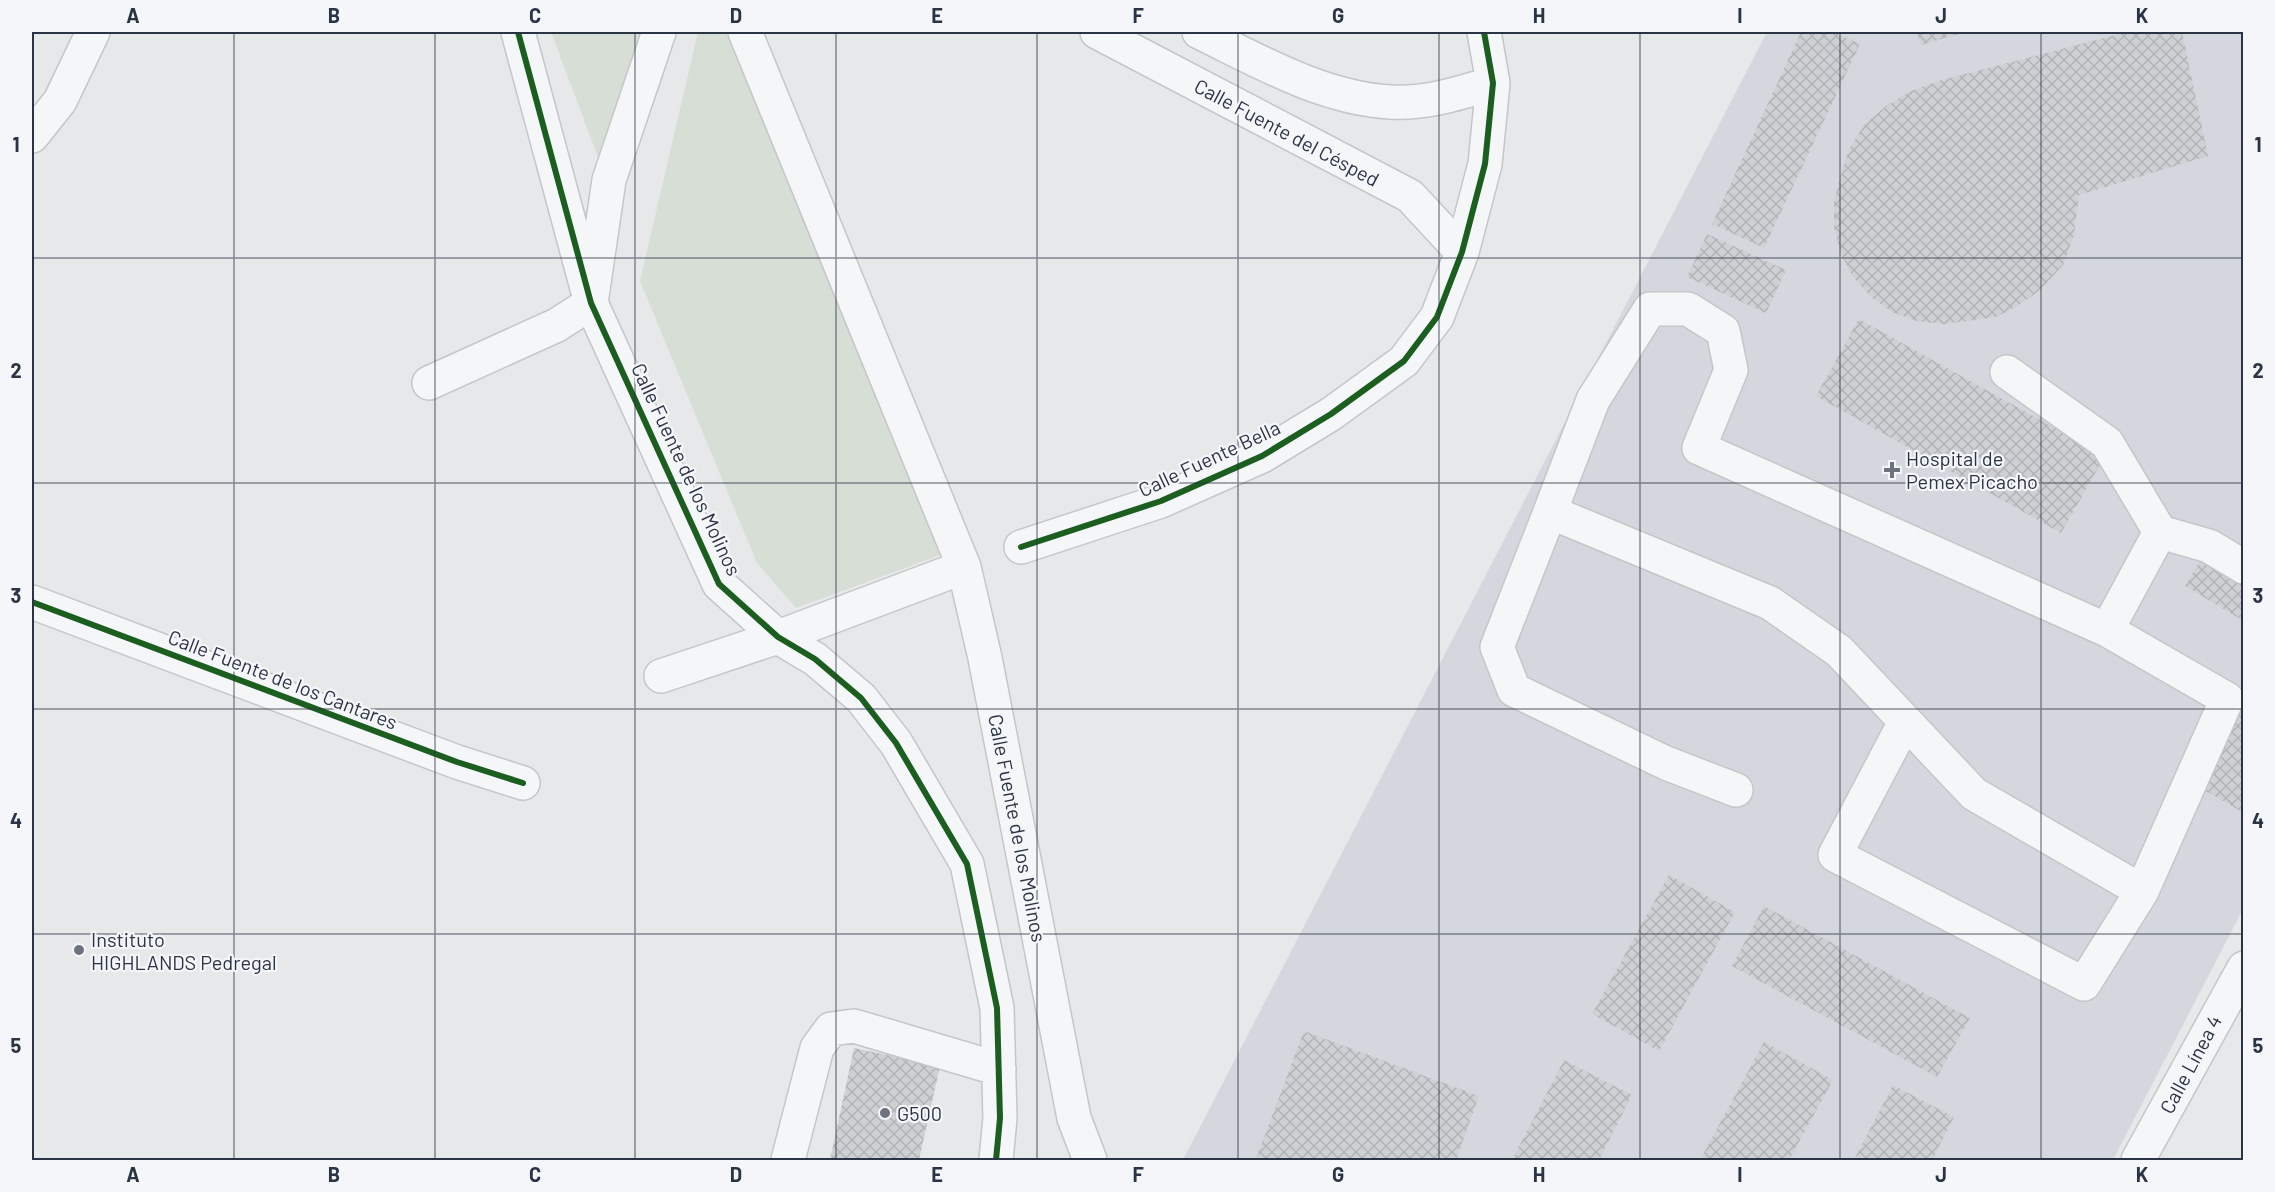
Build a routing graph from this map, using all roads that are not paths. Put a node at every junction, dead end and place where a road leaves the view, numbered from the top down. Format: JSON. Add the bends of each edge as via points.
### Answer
{"nodes":[{"id":1,"x":93,"y":32,"type":"edge"},
{"id":2,"x":518,"y":32,"type":"edge"},
{"id":3,"x":659,"y":32,"type":"edge"},
{"id":4,"x":745,"y":32,"type":"edge"},
{"id":5,"x":1097,"y":32,"type":"edge"},
{"id":6,"x":1199,"y":32,"type":"edge"},
{"id":7,"x":1484,"y":32,"type":"edge"},
{"id":8,"x":1140,"y":42,"type":"edge"},
{"id":9,"x":1493,"y":83,"type":"junction"},
{"id":10,"x":32,"y":136,"type":"edge"},
{"id":11,"x":1462,"y":252,"type":"junction"},
{"id":12,"x":591,"y":303,"type":"junction"},
{"id":13,"x":2007,"y":372,"type":"dead end"},
{"id":14,"x":429,"y":383,"type":"dead end"},
{"id":15,"x":1550,"y":513,"type":"junction"},
{"id":16,"x":2160,"y":532,"type":"junction"},
{"id":17,"x":1021,"y":547,"type":"dead end"},
{"id":18,"x":964,"y":567,"type":"junction"},
{"id":19,"x":2244,"y":567,"type":"edge"},
{"id":20,"x":32,"y":602,"type":"edge"},
{"id":21,"x":2107,"y":630,"type":"junction"},
{"id":22,"x":778,"y":638,"type":"junction"},
{"id":23,"x":661,"y":676,"type":"dead end"},
{"id":24,"x":1905,"y":722,"type":"junction"},
{"id":25,"x":524,"y":783,"type":"dead end"},
{"id":26,"x":1737,"y":790,"type":"dead end"},
{"id":27,"x":2142,"y":891,"type":"junction"},
{"id":28,"x":2244,"y":968,"type":"edge"},
{"id":29,"x":999,"y":1070,"type":"junction"},
{"id":30,"x":788,"y":1161,"type":"edge"},
{"id":31,"x":996,"y":1161,"type":"edge"},
{"id":32,"x":1090,"y":1161,"type":"edge"},
{"id":33,"x":2138,"y":1161,"type":"edge"}],
"edges":[{"from":1,"to":10,"type":"street","via":[[60,101]]},
{"from":2,"to":12,"type":"street","name":"Calle Fuente de los Molinos"},
{"from":3,"to":12,"type":"street","via":[[609,180]]},
{"from":4,"to":18,"type":"street","name":"Calle Fuente de los Molinos"},
{"from":5,"to":8,"type":"street","name":"Calle Fuente del Césped"},
{"from":6,"to":9,"type":"street","via":[[1341,95],[1392,102],[1443,98]]},
{"from":7,"to":9,"type":"street","name":"Calle Fuente Bella"},
{"from":8,"to":11,"type":"street","name":"Calle Fuente del Césped","via":[[1410,196]]},
{"from":9,"to":11,"type":"street","name":"Calle Fuente Bella","via":[[1485,164]]},
{"from":11,"to":17,"type":"street","name":"Calle Fuente Bella","via":[[1437,316],[1404,361],[1331,414],[1262,456],[1161,501]]},
{"from":12,"to":14,"type":"street","via":[[557,325]]},
{"from":12,"to":22,"type":"street","name":"Calle Fuente de los Molinos","via":[[719,584]]},
{"from":13,"to":16,"type":"street","via":[[2107,443]]},
{"from":15,"to":21,"type":"street","via":[[1593,400],[1650,309],[1688,309],[1723,331],[1731,370],[1699,448]]},
{"from":15,"to":24,"type":"street","via":[[1770,603],[1839,651]]},
{"from":15,"to":26,"type":"street","via":[[1497,647],[1514,690],[1665,763]]},
{"from":16,"to":19,"type":"street","via":[[2209,546]]},
{"from":16,"to":21,"type":"street"},
{"from":18,"to":22,"type":"street"},
{"from":18,"to":32,"type":"street","name":"Calle Fuente de los Molinos","via":[[1074,1118]]},
{"from":20,"to":25,"type":"street","name":"Calle Fuente de los Cantares","via":[[457,762]]},
{"from":21,"to":27,"type":"street","via":[[2227,699]]},
{"from":22,"to":23,"type":"street"},
{"from":22,"to":29,"type":"street","name":"Calle Fuente de los Molinos","via":[[815,659],[861,698],[897,743],[967,864],[997,1008]]},
{"from":24,"to":27,"type":"street","via":[[1974,794]]},
{"from":24,"to":27,"type":"street","via":[[1835,855],[2084,984]]},
{"from":28,"to":33,"type":"street","name":"Calle Línea 4"},
{"from":29,"to":30,"type":"street","via":[[854,1026],[831,1029],[817,1048]]},
{"from":29,"to":31,"type":"street","name":"Calle Fuente de los Molinos"}]}
